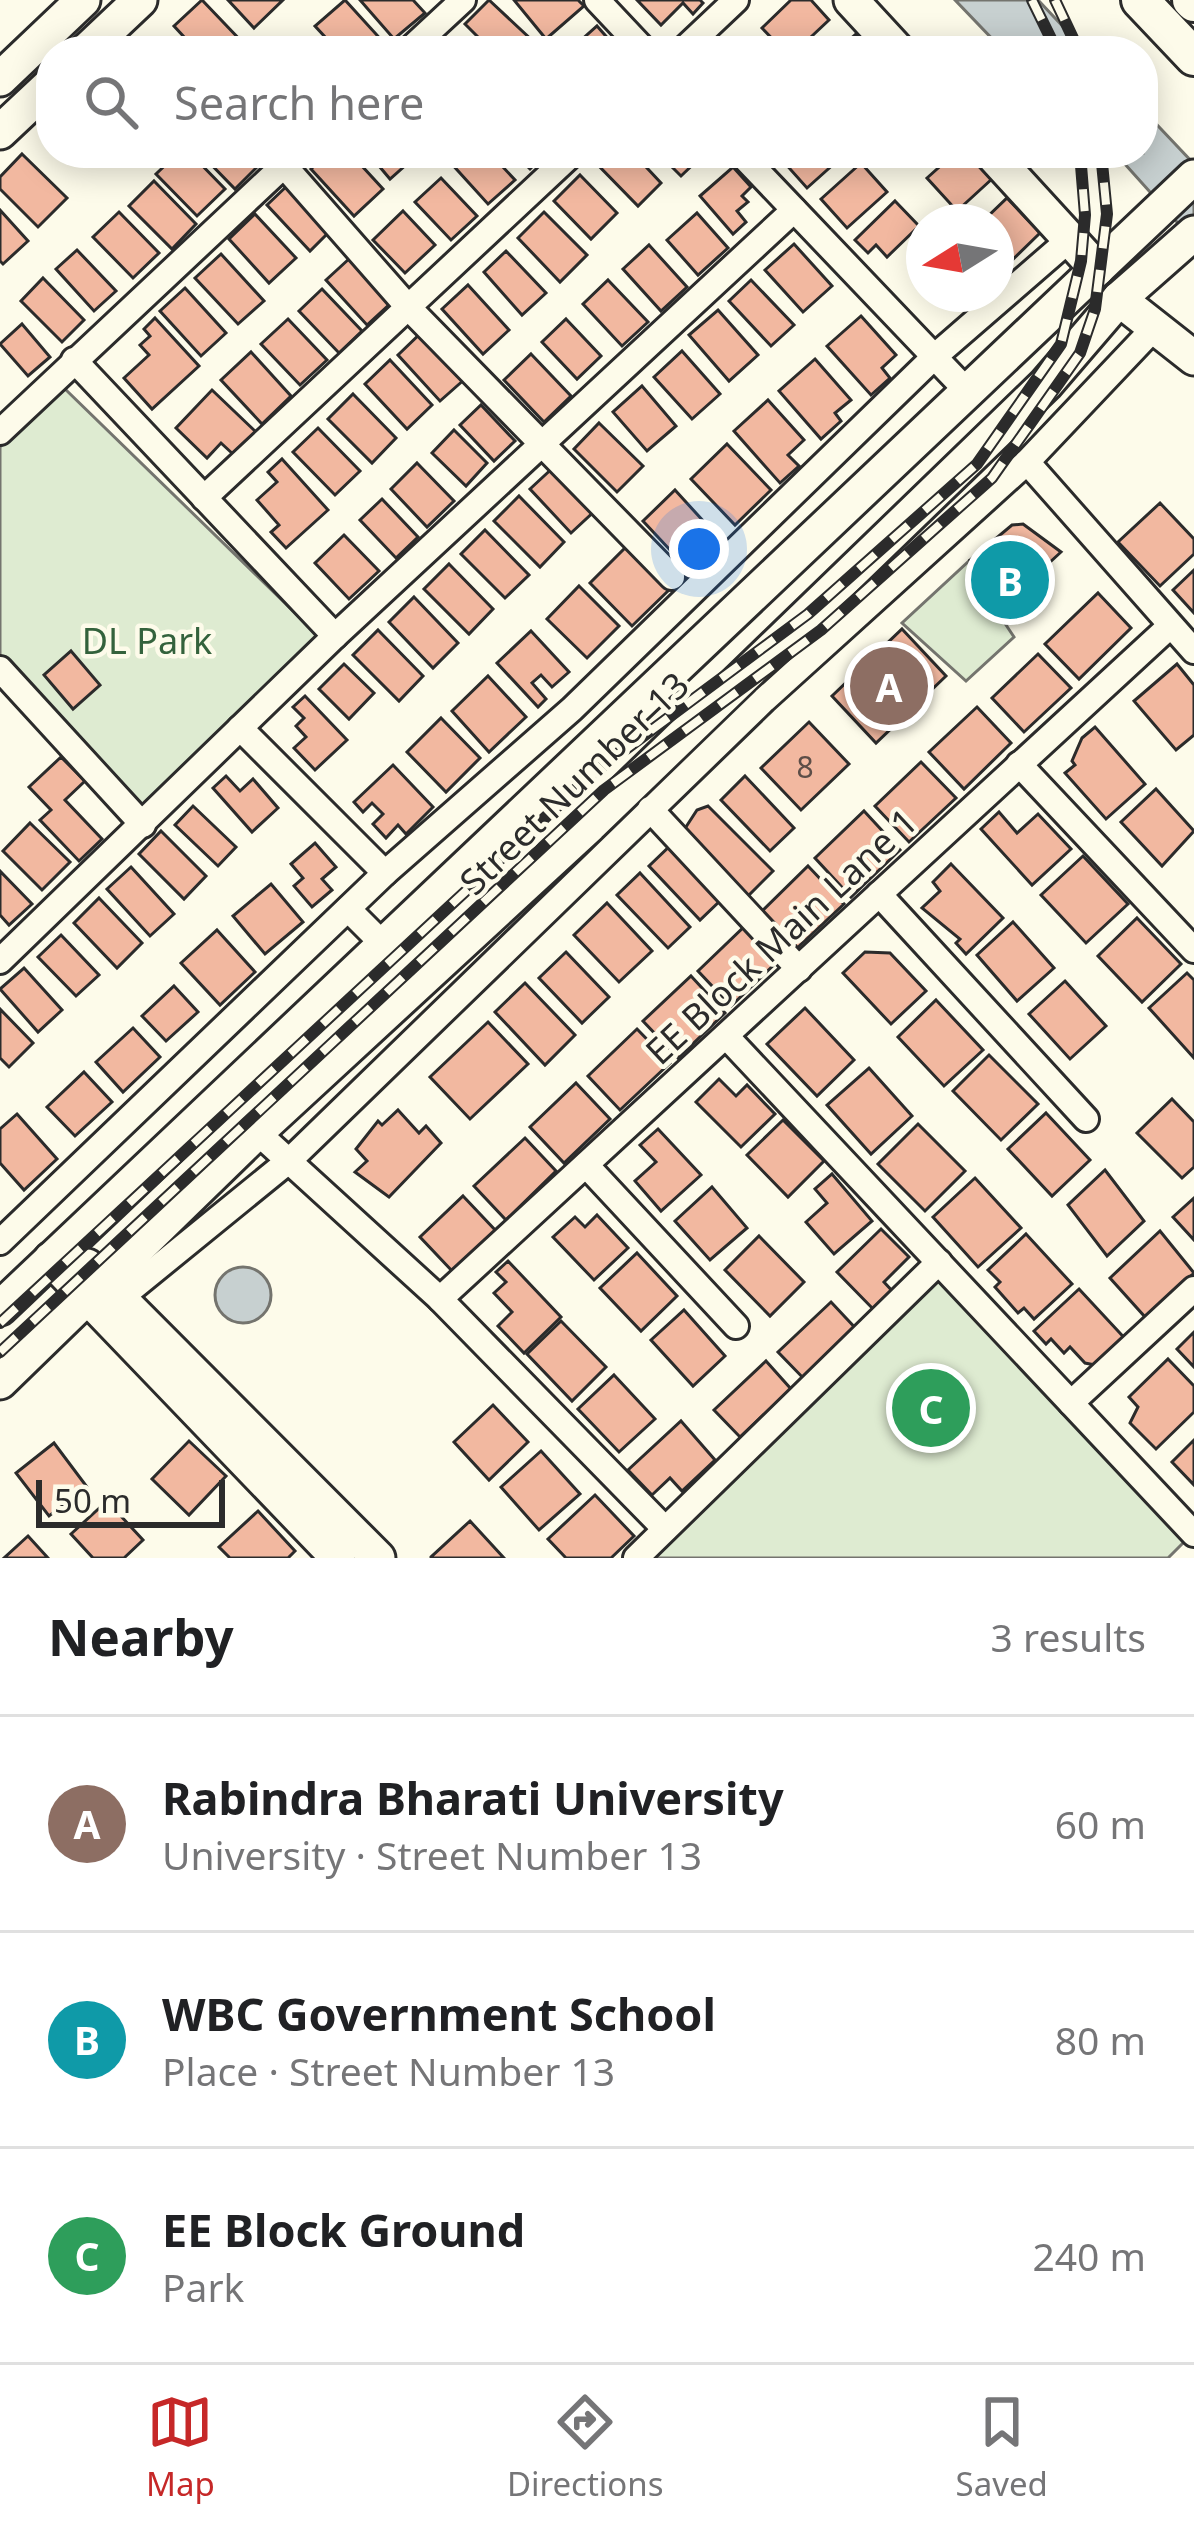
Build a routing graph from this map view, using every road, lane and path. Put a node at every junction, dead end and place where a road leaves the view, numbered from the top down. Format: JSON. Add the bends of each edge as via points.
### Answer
{"nodes":[{"id":1,"x":83,"y":0,"type":"edge"},
{"id":2,"x":140,"y":0,"type":"edge"},
{"id":3,"x":463,"y":0,"type":"edge"},
{"id":4,"x":597,"y":0,"type":"edge"},
{"id":5,"x":736,"y":0,"type":"edge"},
{"id":6,"x":851,"y":0,"type":"edge"},
{"id":7,"x":1140,"y":0,"type":"edge"},
{"id":8,"x":45,"y":36,"type":"edge"},
{"id":9,"x":102,"y":36,"type":"edge"},
{"id":10,"x":423,"y":36,"type":"edge"},
{"id":11,"x":631,"y":36,"type":"edge"},
{"id":12,"x":698,"y":36,"type":"edge"},
{"id":13,"x":884,"y":36,"type":"edge"},
{"id":14,"x":36,"y":45,"type":"edge"},
{"id":15,"x":1194,"y":57,"type":"edge"},
{"id":16,"x":0,"y":79,"type":"edge"},
{"id":17,"x":36,"y":98,"type":"edge"},
{"id":18,"x":0,"y":132,"type":"edge"},
{"id":19,"x":274,"y":168,"type":"edge"},
{"id":20,"x":294,"y":168,"type":"edge"},
{"id":21,"x":557,"y":168,"type":"edge"},
{"id":22,"x":754,"y":168,"type":"edge"},
{"id":23,"x":1005,"y":168,"type":"edge"},
{"id":24,"x":1194,"y":177,"type":"edge"},
{"id":25,"x":794,"y":210,"type":"junction"},
{"id":26,"x":1194,"y":232,"type":"edge"},
{"id":27,"x":1070,"y":239,"type":"junction"},
{"id":28,"x":1097,"y":269,"type":"junction"},
{"id":29,"x":1125,"y":294,"type":"junction"},
{"id":30,"x":408,"y":307,"type":"junction"},
{"id":31,"x":1155,"y":327,"type":"junction"},
{"id":32,"x":934,"y":357,"type":"junction"},
{"id":33,"x":1194,"y":358,"type":"edge"},
{"id":34,"x":74,"y":360,"type":"junction"},
{"id":35,"x":966,"y":390,"type":"junction"},
{"id":36,"x":0,"y":432,"type":"edge"},
{"id":37,"x":542,"y":444,"type":"junction"},
{"id":38,"x":1027,"y":463,"type":"junction"},
{"id":39,"x":204,"y":498,"type":"junction"},
{"id":40,"x":672,"y":577,"type":"dead end"},
{"id":41,"x":1170,"y":626,"type":"junction"},
{"id":42,"x":335,"y":636,"type":"junction"},
{"id":43,"x":1194,"y":651,"type":"edge"},
{"id":44,"x":4,"y":683,"type":"edge"},
{"id":45,"x":618,"y":722,"type":"junction"},
{"id":46,"x":241,"y":728,"type":"junction"},
{"id":47,"x":656,"y":760,"type":"junction"},
{"id":48,"x":1018,"y":764,"type":"junction"},
{"id":49,"x":650,"y":809,"type":"junction"},
{"id":50,"x":143,"y":825,"type":"junction"},
{"id":51,"x":576,"y":859,"type":"junction"},
{"id":52,"x":385,"y":873,"type":"junction"},
{"id":53,"x":879,"y":894,"type":"junction"},
{"id":54,"x":348,"y":909,"type":"junction"},
{"id":55,"x":384,"y":945,"type":"junction"},
{"id":56,"x":1194,"y":950,"type":"edge"},
{"id":57,"x":0,"y":961,"type":"edge"},
{"id":58,"x":799,"y":969,"type":"junction"},
{"id":59,"x":726,"y":1036,"type":"junction"},
{"id":60,"x":1086,"y":1119,"type":"dead end"},
{"id":61,"x":257,"y":1132,"type":"junction"},
{"id":62,"x":291,"y":1159,"type":"junction"},
{"id":63,"x":586,"y":1165,"type":"junction"},
{"id":64,"x":0,"y":1242,"type":"edge"},
{"id":65,"x":60,"y":1251,"type":"junction"},
{"id":66,"x":939,"y":1262,"type":"junction"},
{"id":67,"x":1194,"y":1288,"type":"edge"},
{"id":68,"x":102,"y":1298,"type":"junction"},
{"id":69,"x":440,"y":1299,"type":"junction"},
{"id":70,"x":0,"y":1308,"type":"edge"},
{"id":71,"x":736,"y":1325,"type":"dead end"},
{"id":72,"x":0,"y":1382,"type":"edge"},
{"id":73,"x":1071,"y":1403,"type":"junction"},
{"id":74,"x":665,"y":1529,"type":"junction"},
{"id":75,"x":1194,"y":1534,"type":"edge"},
{"id":76,"x":1194,"y":1544,"type":"edge"},
{"id":77,"x":338,"y":1558,"type":"edge"},
{"id":78,"x":378,"y":1558,"type":"edge"},
{"id":79,"x":636,"y":1558,"type":"edge"},
{"id":80,"x":1180,"y":1558,"type":"edge"}],
"edges":[{"from":1,"to":8,"type":"main road"},
{"from":2,"to":9,"type":"main road"},
{"from":3,"to":10,"type":"street"},
{"from":4,"to":11,"type":"street"},
{"from":5,"to":12,"type":"street"},
{"from":6,"to":13,"type":"main road"},
{"from":7,"to":15,"type":"main road"},
{"from":14,"to":16,"type":"main road"},
{"from":17,"to":18,"type":"main road"},
{"from":19,"to":34,"type":"street"},
{"from":20,"to":30,"type":"street"},
{"from":21,"to":30,"type":"street"},
{"from":22,"to":25,"type":"street"},
{"from":23,"to":27,"type":"main road"},
{"from":24,"to":28,"type":"main road","name":"Street Number 13"},
{"from":25,"to":32,"type":"street"},
{"from":25,"to":37,"type":"street"},
{"from":26,"to":29,"type":"main road","name":"Street Number 13"},
{"from":27,"to":28,"type":"main road"},
{"from":27,"to":32,"type":"street"},
{"from":28,"to":35,"type":"main road","name":"Street Number 13"},
{"from":29,"to":31,"type":"main road"},
{"from":29,"to":47,"type":"main road","name":"Street Number 13","via":[[1046,384]]},
{"from":30,"to":37,"type":"street"},
{"from":30,"to":39,"type":"street"},
{"from":31,"to":33,"type":"main road"},
{"from":31,"to":38,"type":"street"},
{"from":32,"to":35,"type":"street"},
{"from":32,"to":52,"type":"street","via":[[589,693]]},
{"from":34,"to":36,"type":"street"},
{"from":34,"to":39,"type":"street"},
{"from":35,"to":45,"type":"main road","name":"Street Number 13"},
{"from":37,"to":40,"type":"street"},
{"from":37,"to":42,"type":"street"},
{"from":38,"to":41,"type":"street"},
{"from":38,"to":49,"type":"street"},
{"from":39,"to":42,"type":"street"},
{"from":41,"to":43,"type":"street"},
{"from":41,"to":48,"type":"street","name":"EE Block Main Lane 1"},
{"from":42,"to":46,"type":"street"},
{"from":44,"to":50,"type":"street"},
{"from":45,"to":47,"type":"main road"},
{"from":45,"to":55,"type":"main road","name":"Street Number 13"},
{"from":46,"to":50,"type":"street"},
{"from":46,"to":52,"type":"street"},
{"from":47,"to":51,"type":"main road","name":"Street Number 13"},
{"from":48,"to":53,"type":"street","name":"EE Block Main Lane 1"},
{"from":48,"to":56,"type":"street"},
{"from":49,"to":51,"type":"street"},
{"from":49,"to":58,"type":"street"},
{"from":50,"to":57,"type":"street"},
{"from":51,"to":61,"type":"main road","name":"Street Number 13"},
{"from":51,"to":62,"type":"street"},
{"from":52,"to":54,"type":"street"},
{"from":53,"to":58,"type":"street","name":"EE Block Main Lane 1"},
{"from":53,"to":60,"type":"street"},
{"from":54,"to":55,"type":"street"},
{"from":54,"to":64,"type":"street"},
{"from":55,"to":65,"type":"main road","name":"Street Number 13"},
{"from":58,"to":59,"type":"street","name":"EE Block Main Lane 1"},
{"from":59,"to":63,"type":"street","name":"EE Block Main Lane 1"},
{"from":59,"to":66,"type":"street"},
{"from":61,"to":62,"type":"street"},
{"from":61,"to":68,"type":"main road","name":"Street Number 13"},
{"from":62,"to":68,"type":"street"},
{"from":62,"to":69,"type":"street"},
{"from":63,"to":69,"type":"street","name":"EE Block Main Lane 1"},
{"from":63,"to":71,"type":"street"},
{"from":65,"to":68,"type":"main road"},
{"from":65,"to":70,"type":"main road","name":"Street Number 13"},
{"from":66,"to":73,"type":"street"},
{"from":66,"to":74,"type":"street"},
{"from":67,"to":73,"type":"street"},
{"from":68,"to":72,"type":"main road","name":"Street Number 13"},
{"from":68,"to":77,"type":"main road"},
{"from":68,"to":78,"type":"main road"},
{"from":69,"to":74,"type":"street"},
{"from":73,"to":75,"type":"street"},
{"from":74,"to":79,"type":"street"},
{"from":76,"to":80,"type":"street"}]}
